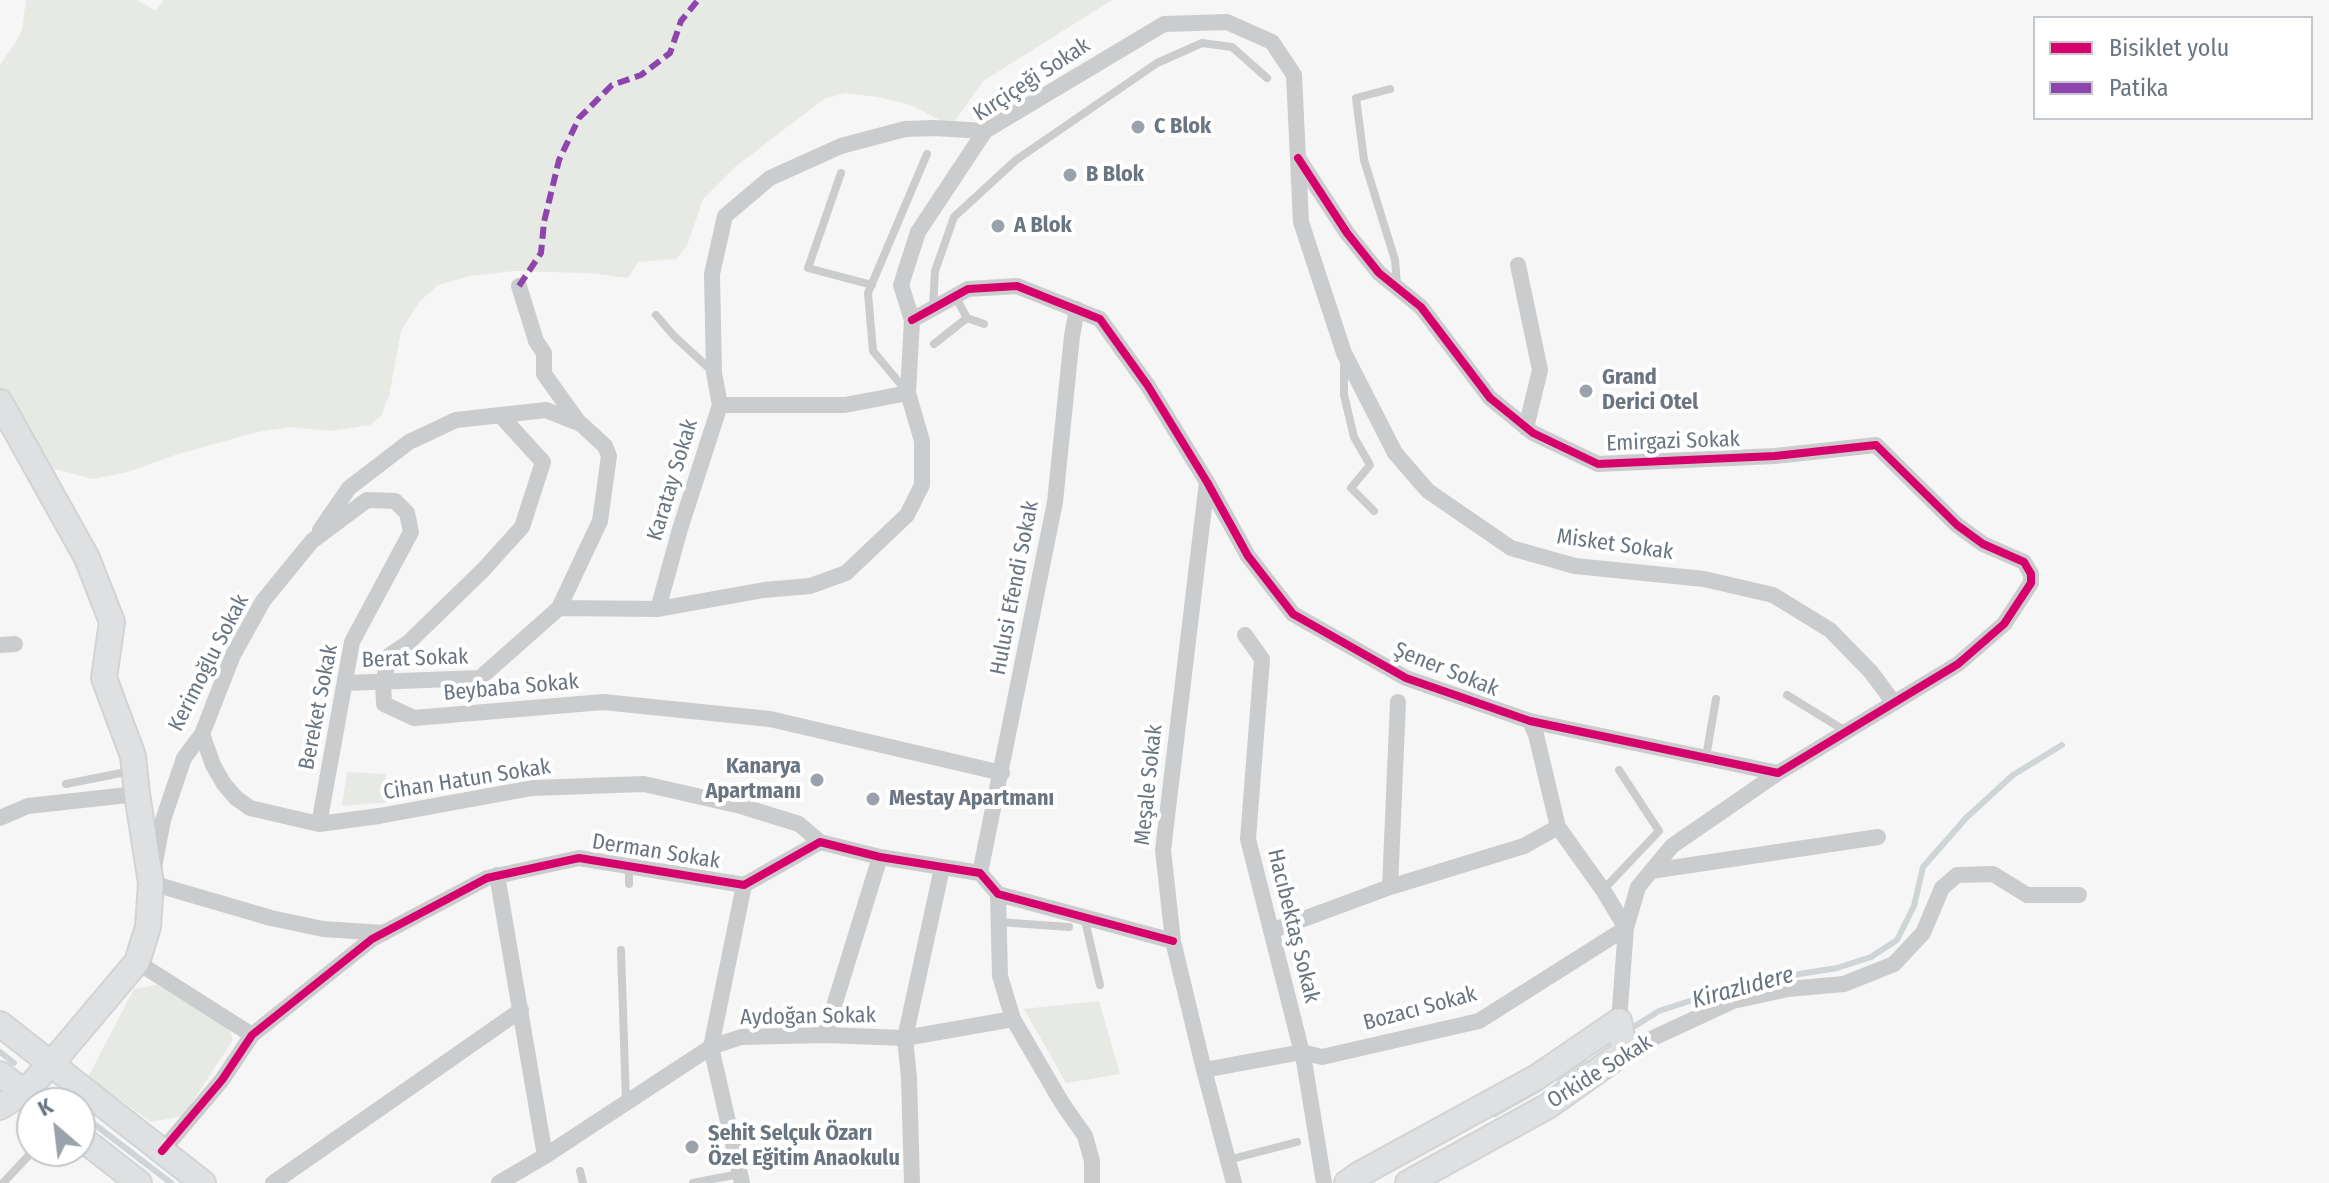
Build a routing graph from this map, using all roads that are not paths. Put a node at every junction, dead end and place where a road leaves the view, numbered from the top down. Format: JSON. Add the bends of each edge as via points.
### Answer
{"nodes":[{"id":1,"x":1267,"y":78,"type":"dead end"},
{"id":2,"x":1390,"y":89,"type":"dead end"},
{"id":3,"x":985,"y":131,"type":"junction"},
{"id":4,"x":927,"y":154,"type":"dead end"},
{"id":5,"x":1298,"y":158,"type":"junction"},
{"id":6,"x":841,"y":173,"type":"dead end"},
{"id":7,"x":1518,"y":265,"type":"dead end"},
{"id":8,"x":872,"y":285,"type":"junction"},
{"id":9,"x":519,"y":286,"type":"dead end"},
{"id":10,"x":1398,"y":288,"type":"junction"},
{"id":11,"x":955,"y":296,"type":"junction"},
{"id":12,"x":933,"y":309,"type":"junction"},
{"id":13,"x":1077,"y":309,"type":"junction"},
{"id":14,"x":656,"y":315,"type":"dead end"},
{"id":15,"x":967,"y":318,"type":"junction"},
{"id":16,"x":912,"y":320,"type":"junction"},
{"id":17,"x":984,"y":324,"type":"dead end"},
{"id":18,"x":934,"y":344,"type":"dead end"},
{"id":19,"x":1344,"y":353,"type":"junction"},
{"id":20,"x":714,"y":373,"type":"junction"},
{"id":21,"x":908,"y":393,"type":"junction"},
{"id":22,"x":0,"y":402,"type":"edge"},
{"id":23,"x":720,"y":405,"type":"junction"},
{"id":24,"x":501,"y":416,"type":"junction"},
{"id":25,"x":581,"y":424,"type":"junction"},
{"id":26,"x":1526,"y":428,"type":"junction"},
{"id":27,"x":1207,"y":482,"type":"junction"},
{"id":28,"x":367,"y":500,"type":"joint"},
{"id":29,"x":1374,"y":511,"type":"dead end"},
{"id":30,"x":312,"y":541,"type":"junction"},
{"id":31,"x":559,"y":608,"type":"junction"},
{"id":32,"x":658,"y":609,"type":"junction"},
{"id":33,"x":1245,"y":635,"type":"dead end"},
{"id":34,"x":383,"y":682,"type":"junction"},
{"id":35,"x":346,"y":683,"type":"junction"},
{"id":36,"x":1787,"y":695,"type":"dead end"},
{"id":37,"x":1716,"y":699,"type":"dead end"},
{"id":38,"x":1398,"y":702,"type":"dead end"},
{"id":39,"x":1894,"y":703,"type":"junction"},
{"id":40,"x":1530,"y":721,"type":"junction"},
{"id":41,"x":1847,"y":732,"type":"junction"},
{"id":42,"x":202,"y":734,"type":"junction"},
{"id":43,"x":1706,"y":758,"type":"junction"},
{"id":44,"x":1619,"y":770,"type":"dead end"},
{"id":45,"x":1002,"y":773,"type":"junction"},
{"id":46,"x":1778,"y":773,"type":"junction"},
{"id":47,"x":136,"y":782,"type":"junction"},
{"id":48,"x":66,"y":784,"type":"dead end"},
{"id":49,"x":0,"y":818,"type":"edge"},
{"id":50,"x":319,"y":824,"type":"junction"},
{"id":51,"x":1558,"y":827,"type":"junction"},
{"id":52,"x":1878,"y":837,"type":"dead end"},
{"id":53,"x":820,"y":842,"type":"junction"},
{"id":54,"x":880,"y":857,"type":"junction"},
{"id":55,"x":629,"y":866,"type":"junction"},
{"id":56,"x":942,"y":868,"type":"junction"},
{"id":57,"x":1651,"y":871,"type":"junction"},
{"id":58,"x":980,"y":873,"type":"junction"},
{"id":59,"x":497,"y":875,"type":"junction"},
{"id":60,"x":151,"y":883,"type":"junction"},
{"id":61,"x":629,"y":884,"type":"dead end"},
{"id":62,"x":744,"y":885,"type":"junction"},
{"id":63,"x":1390,"y":887,"type":"junction"},
{"id":64,"x":1603,"y":890,"type":"junction"},
{"id":65,"x":998,"y":894,"type":"junction"},
{"id":66,"x":2079,"y":895,"type":"dead end"},
{"id":67,"x":1084,"y":916,"type":"junction"},
{"id":68,"x":998,"y":922,"type":"junction"},
{"id":69,"x":1069,"y":927,"type":"dead end"},
{"id":70,"x":1626,"y":928,"type":"junction"},
{"id":71,"x":1271,"y":931,"type":"junction"},
{"id":72,"x":384,"y":933,"type":"junction"},
{"id":73,"x":1173,"y":941,"type":"junction"},
{"id":74,"x":621,"y":950,"type":"dead end"},
{"id":75,"x":137,"y":962,"type":"junction"},
{"id":76,"x":1100,"y":985,"type":"dead end"},
{"id":77,"x":521,"y":1010,"type":"junction"},
{"id":78,"x":1013,"y":1019,"type":"junction"},
{"id":79,"x":1619,"y":1021,"type":"junction"},
{"id":80,"x":0,"y":1024,"type":"edge"},
{"id":81,"x":252,"y":1035,"type":"junction"},
{"id":82,"x":825,"y":1035,"type":"junction"},
{"id":83,"x":905,"y":1038,"type":"junction"},
{"id":84,"x":711,"y":1047,"type":"junction"},
{"id":85,"x":1625,"y":1051,"type":"junction"},
{"id":86,"x":1302,"y":1052,"type":"junction"},
{"id":87,"x":51,"y":1064,"type":"junction"},
{"id":88,"x":1204,"y":1070,"type":"junction"},
{"id":89,"x":0,"y":1074,"type":"edge"},
{"id":90,"x":17,"y":1087,"type":"edge"},
{"id":91,"x":37,"y":1087,"type":"edge"},
{"id":92,"x":626,"y":1102,"type":"junction"},
{"id":93,"x":1297,"y":1142,"type":"dead end"},
{"id":94,"x":96,"y":1149,"type":"edge"},
{"id":95,"x":162,"y":1151,"type":"junction"},
{"id":96,"x":545,"y":1156,"type":"junction"},
{"id":97,"x":1228,"y":1160,"type":"junction"},
{"id":98,"x":18,"y":1167,"type":"edge"},
{"id":99,"x":580,"y":1171,"type":"dead end"},
{"id":100,"x":740,"y":1178,"type":"edge"},
{"id":101,"x":3,"y":1183,"type":"edge"},
{"id":102,"x":139,"y":1183,"type":"edge"},
{"id":103,"x":203,"y":1183,"type":"edge"},
{"id":104,"x":273,"y":1183,"type":"edge"},
{"id":105,"x":499,"y":1183,"type":"edge"},
{"id":106,"x":583,"y":1183,"type":"edge"},
{"id":107,"x":693,"y":1183,"type":"edge"},
{"id":108,"x":912,"y":1183,"type":"edge"},
{"id":109,"x":1092,"y":1183,"type":"edge"},
{"id":110,"x":1234,"y":1183,"type":"edge"},
{"id":111,"x":1324,"y":1183,"type":"edge"},
{"id":112,"x":1347,"y":1183,"type":"edge"},
{"id":113,"x":1408,"y":1183,"type":"edge"}],
"edges":[{"from":1,"to":12,"type":"lane","via":[[1232,47],[1202,43],[1157,63],[1016,160],[954,217],[935,271]]},
{"from":2,"to":10,"type":"lane","via":[[1356,98],[1364,160],[1395,260]]},
{"from":3,"to":5,"type":"street","name":"Kırçiçeği Sokak","via":[[1164,24],[1227,22],[1272,42],[1294,75]]},
{"from":3,"to":16,"type":"street","name":"Kırçiçeği Sokak","via":[[918,232],[901,285]]},
{"from":3,"to":20,"type":"street","name":"Karatay Sokak","via":[[905,129],[841,146],[770,178],[725,216],[712,274]]},
{"from":4,"to":8,"type":"lane"},
{"from":5,"to":10,"type":"street","name":"Emirgazi Sokak","via":[[1347,233]]},
{"from":5,"to":19,"type":"street","name":"Misket Sokak","via":[[1301,222]]},
{"from":6,"to":8,"type":"lane","via":[[808,268]]},
{"from":7,"to":26,"type":"street","via":[[1540,370]]},
{"from":8,"to":21,"type":"lane","via":[[868,293],[873,351]]},
{"from":9,"to":25,"type":"street","via":[[544,353],[544,374]]},
{"from":10,"to":26,"type":"street","name":"Emirgazi Sokak","via":[[1421,307],[1490,398]]},
{"from":11,"to":12,"type":"street","name":"Şener Sokak"},
{"from":11,"to":13,"type":"street","name":"Şener Sokak","via":[[968,289],[1017,286]]},
{"from":11,"to":15,"type":"lane"},
{"from":12,"to":16,"type":"street","name":"Şener Sokak"},
{"from":13,"to":27,"type":"street","name":"Şener Sokak","via":[[1100,319]]},
{"from":13,"to":45,"type":"street","name":"Hulusi Efendi Sokak","via":[[1055,502]]},
{"from":14,"to":20,"type":"lane"},
{"from":15,"to":17,"type":"lane"},
{"from":15,"to":18,"type":"lane"},
{"from":16,"to":21,"type":"street","name":"Kırçiçeği Sokak"},
{"from":19,"to":29,"type":"lane","via":[[1344,395],[1354,437],[1370,465],[1351,488]]},
{"from":19,"to":39,"type":"street","name":"Misket Sokak","via":[[1395,453],[1428,491],[1511,548],[1575,566],[1704,579],[1773,595],[1830,630]]},
{"from":20,"to":23,"type":"street","name":"Karatay Sokak"},
{"from":21,"to":23,"type":"street","via":[[845,405]]},
{"from":21,"to":32,"type":"street","name":"Kırçiçeği Sokak","via":[[922,441],[922,485],[907,515],[846,573],[810,586]]},
{"from":22,"to":47,"type":"street","via":[[87,558],[112,622],[104,678],[126,731]]},
{"from":23,"to":32,"type":"street","name":"Karatay Sokak"},
{"from":24,"to":25,"type":"street","name":"Berat Sokak","via":[[546,410]]},
{"from":24,"to":30,"type":"street","name":"Berat Sokak","via":[[456,420],[409,442],[349,488]]},
{"from":24,"to":34,"type":"street","via":[[543,462],[522,527],[473,581],[390,655]]},
{"from":25,"to":31,"type":"street","name":"Berat Sokak","via":[[609,456],[600,521]]},
{"from":26,"to":39,"type":"street","name":"Emirgazi Sokak","via":[[1598,464],[1775,456],[1876,445],[1957,525],[1983,544],[2024,562],[2031,574],[2031,583],[2004,624],[1958,664]]},
{"from":27,"to":40,"type":"street","name":"Şener Sokak","via":[[1248,556],[1293,614],[1406,678]]},
{"from":27,"to":73,"type":"street","name":"Meşale Sokak","via":[[1163,850]]},
{"from":28,"to":30,"type":"street","name":"Kerimoğlu Sokak"},
{"from":28,"to":35,"type":"street","name":"Bereket Sokak","via":[[395,501],[407,513],[411,532],[352,642]]},
{"from":30,"to":42,"type":"street","name":"Kerimoğlu Sokak","via":[[263,601],[233,655]]},
{"from":31,"to":32,"type":"street","name":"Kırçiçeği Sokak"},
{"from":31,"to":34,"type":"street","name":"Berat Sokak","via":[[480,678]]},
{"from":33,"to":71,"type":"street","name":"Hacıbektaş Sokak","via":[[1262,659],[1248,839]]},
{"from":34,"to":35,"type":"street","name":"Berat Sokak"},
{"from":34,"to":45,"type":"street","name":"Beybaba Sokak","via":[[384,704],[414,718],[603,702],[770,719]]},
{"from":35,"to":50,"type":"street","name":"Bereket Sokak"},
{"from":36,"to":41,"type":"lane"},
{"from":37,"to":43,"type":"lane"},
{"from":38,"to":63,"type":"street"},
{"from":39,"to":41,"type":"street"},
{"from":40,"to":43,"type":"street","name":"Şener Sokak"},
{"from":40,"to":51,"type":"street"},
{"from":41,"to":46,"type":"street"},
{"from":42,"to":50,"type":"street","name":"Cihan Hatun Sokak","via":[[213,765],[236,798],[250,808]]},
{"from":42,"to":60,"type":"street","name":"Kerimoğlu Sokak","via":[[184,758],[163,820]]},
{"from":43,"to":46,"type":"street","name":"Şener Sokak"},
{"from":44,"to":64,"type":"lane","via":[[1659,831]]},
{"from":45,"to":58,"type":"street","name":"Hulusi Efendi Sokak"},
{"from":46,"to":57,"type":"street","via":[[1672,846]]},
{"from":47,"to":48,"type":"lane"},
{"from":47,"to":49,"type":"street","via":[[28,806]]},
{"from":47,"to":60,"type":"street"},
{"from":50,"to":53,"type":"street","name":"Cihan Hatun Sokak","via":[[532,788],[644,784],[799,824]]},
{"from":51,"to":63,"type":"street","via":[[1524,846]]},
{"from":51,"to":64,"type":"street"},
{"from":52,"to":57,"type":"street"},
{"from":53,"to":54,"type":"street"},
{"from":53,"to":62,"type":"street","name":"Derman Sokak"},
{"from":54,"to":56,"type":"street"},
{"from":54,"to":82,"type":"street"},
{"from":55,"to":59,"type":"street","name":"Derman Sokak","via":[[579,858]]},
{"from":55,"to":61,"type":"lane"},
{"from":55,"to":62,"type":"street","name":"Derman Sokak"},
{"from":56,"to":58,"type":"street"},
{"from":56,"to":83,"type":"street"},
{"from":57,"to":70,"type":"street","via":[[1638,887]]},
{"from":58,"to":65,"type":"street"},
{"from":59,"to":72,"type":"street","name":"Derman Sokak"},
{"from":59,"to":77,"type":"street"},
{"from":60,"to":72,"type":"street","via":[[284,921]]},
{"from":60,"to":75,"type":"street","via":[[148,927]]},
{"from":62,"to":84,"type":"street"},
{"from":63,"to":71,"type":"street"},
{"from":64,"to":70,"type":"street"},
{"from":65,"to":67,"type":"street"},
{"from":65,"to":68,"type":"street"},
{"from":66,"to":85,"type":"street","name":"Orkide Sokak","via":[[2027,895],[1993,874],[1957,875],[1942,888],[1923,933],[1894,964],[1844,984],[1733,1001]]},
{"from":67,"to":73,"type":"street"},
{"from":67,"to":76,"type":"lane"},
{"from":68,"to":69,"type":"lane"},
{"from":68,"to":78,"type":"street","via":[[1000,976]]},
{"from":70,"to":79,"type":"street"},
{"from":70,"to":86,"type":"street","name":"Bozacı Sokak","via":[[1479,1021],[1322,1057]]},
{"from":71,"to":86,"type":"street","name":"Hacıbektaş Sokak"},
{"from":72,"to":81,"type":"street","name":"Derman Sokak"},
{"from":73,"to":88,"type":"street","name":"Meşale Sokak"},
{"from":74,"to":92,"type":"lane"},
{"from":75,"to":81,"type":"street"},
{"from":75,"to":87,"type":"street"},
{"from":77,"to":96,"type":"street"},
{"from":77,"to":104,"type":"street"},
{"from":78,"to":83,"type":"street","name":"Aydoğan Sokak"},
{"from":78,"to":109,"type":"street","via":[[1085,1136]]},
{"from":79,"to":85,"type":"street"},
{"from":79,"to":112,"type":"street","name":"Orkide Sokak","via":[[1537,1077]]},
{"from":80,"to":87,"type":"street"},
{"from":81,"to":95,"type":"street","name":"Derman Sokak"},
{"from":82,"to":83,"type":"street","name":"Aydoğan Sokak"},
{"from":82,"to":84,"type":"street","name":"Aydoğan Sokak","via":[[741,1037]]},
{"from":83,"to":108,"type":"street"},
{"from":84,"to":92,"type":"street","name":"Aydoğan Sokak"},
{"from":84,"to":100,"type":"street"},
{"from":85,"to":113,"type":"street","name":"Orkide Sokak","via":[[1548,1106]]},
{"from":86,"to":88,"type":"street","name":"Bozacı Sokak"},
{"from":86,"to":111,"type":"street","name":"Hacıbektaş Sokak"},
{"from":87,"to":91,"type":"street"},
{"from":87,"to":95,"type":"street"},
{"from":88,"to":97,"type":"street","name":"Meşale Sokak"},
{"from":89,"to":90,"type":"street"},
{"from":92,"to":96,"type":"street","name":"Aydoğan Sokak"},
{"from":93,"to":97,"type":"lane"},
{"from":94,"to":102,"type":"street"},
{"from":95,"to":103,"type":"street"},
{"from":96,"to":105,"type":"street","name":"Aydoğan Sokak"},
{"from":97,"to":110,"type":"street","name":"Meşale Sokak"},
{"from":98,"to":101,"type":"lane"},
{"from":99,"to":106,"type":"lane"},
{"from":100,"to":107,"type":"lane"}]}
